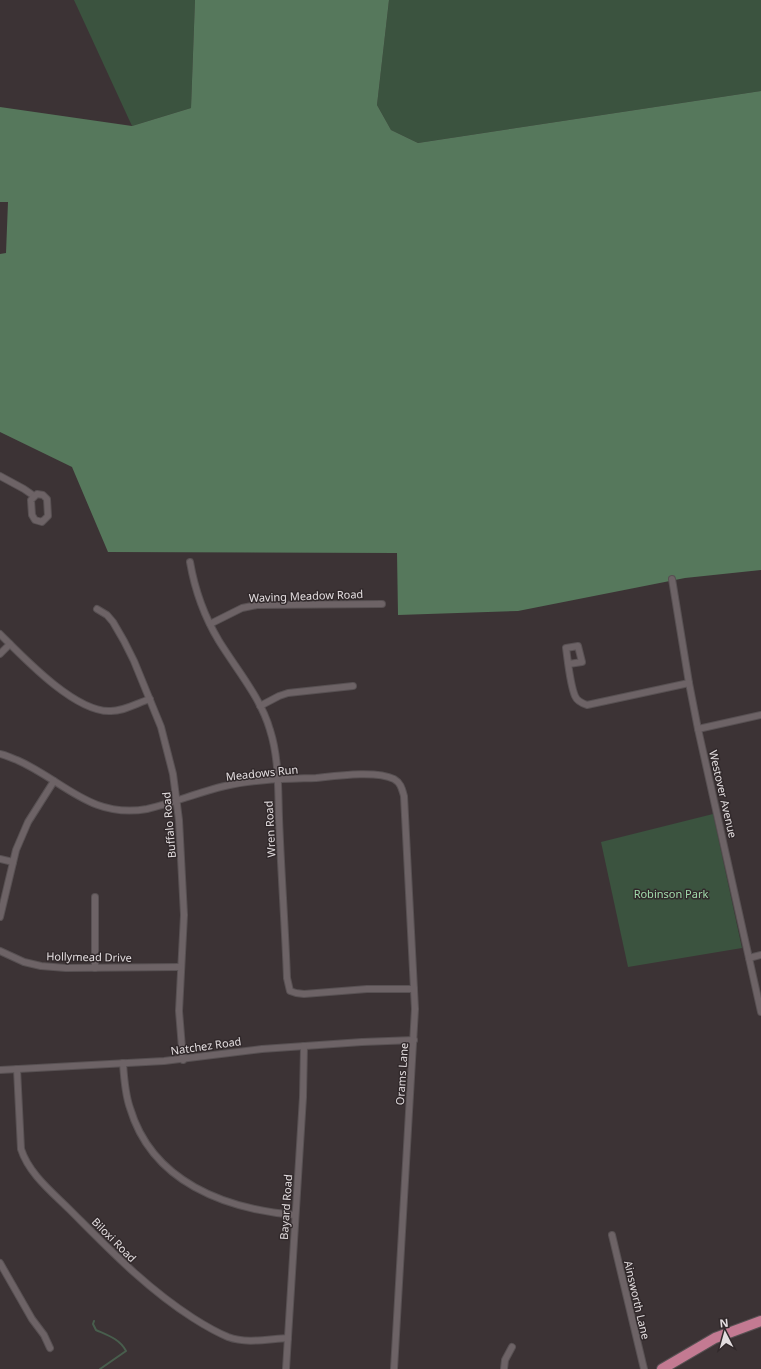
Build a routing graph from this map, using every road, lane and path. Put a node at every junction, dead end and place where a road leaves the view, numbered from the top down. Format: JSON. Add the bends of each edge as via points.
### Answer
{"nodes":[{"id":1,"x":0,"y":476,"type":"edge"},
{"id":2,"x":34,"y":496,"type":"dead end"},
{"id":3,"x":190,"y":562,"type":"dead end"},
{"id":4,"x":672,"y":579,"type":"dead end"},
{"id":5,"x":382,"y":604,"type":"dead end"},
{"id":6,"x":97,"y":609,"type":"dead end"},
{"id":7,"x":210,"y":624,"type":"junction"},
{"id":8,"x":0,"y":634,"type":"edge"},
{"id":9,"x":10,"y":644,"type":"junction"},
{"id":10,"x":0,"y":654,"type":"edge"},
{"id":11,"x":569,"y":664,"type":"dead end"},
{"id":12,"x":689,"y":682,"type":"junction"},
{"id":13,"x":353,"y":686,"type":"dead end"},
{"id":14,"x":150,"y":699,"type":"junction"},
{"id":15,"x":260,"y":706,"type":"junction"},
{"id":16,"x":761,"y":715,"type":"edge"},
{"id":17,"x":698,"y":729,"type":"junction"},
{"id":18,"x":0,"y":754,"type":"edge"},
{"id":19,"x":277,"y":780,"type":"junction"},
{"id":20,"x":54,"y":781,"type":"junction"},
{"id":21,"x":397,"y":782,"type":"joint"},
{"id":22,"x":177,"y":800,"type":"junction"},
{"id":23,"x":0,"y":859,"type":"edge"},
{"id":24,"x":13,"y":862,"type":"junction"},
{"id":25,"x":95,"y":897,"type":"dead end"},
{"id":26,"x":0,"y":917,"type":"edge"},
{"id":27,"x":0,"y":951,"type":"edge"},
{"id":28,"x":761,"y":955,"type":"edge"},
{"id":29,"x":749,"y":958,"type":"junction"},
{"id":30,"x":180,"y":967,"type":"junction"},
{"id":31,"x":95,"y":968,"type":"junction"},
{"id":32,"x":414,"y":989,"type":"junction"},
{"id":33,"x":761,"y":1012,"type":"edge"},
{"id":34,"x":414,"y":1040,"type":"junction"},
{"id":35,"x":304,"y":1046,"type":"junction"},
{"id":36,"x":183,"y":1060,"type":"junction"},
{"id":37,"x":123,"y":1063,"type":"junction"},
{"id":38,"x":17,"y":1069,"type":"junction"},
{"id":39,"x":0,"y":1070,"type":"edge"},
{"id":40,"x":295,"y":1215,"type":"junction"},
{"id":41,"x":612,"y":1236,"type":"dead end"},
{"id":42,"x":0,"y":1263,"type":"edge"},
{"id":43,"x":761,"y":1320,"type":"edge"},
{"id":44,"x":288,"y":1338,"type":"junction"},
{"id":45,"x":512,"y":1347,"type":"dead end"},
{"id":46,"x":50,"y":1348,"type":"dead end"},
{"id":47,"x":286,"y":1369,"type":"edge"},
{"id":48,"x":394,"y":1369,"type":"edge"},
{"id":49,"x":504,"y":1369,"type":"edge"},
{"id":50,"x":644,"y":1369,"type":"edge"},
{"id":51,"x":662,"y":1369,"type":"edge"}],
"edges":[{"from":1,"to":2,"type":"street"},
{"from":3,"to":7,"type":"street","name":"Wren Road","via":[[199,599]]},
{"from":4,"to":12,"type":"street","name":"Westover Avenue"},
{"from":5,"to":7,"type":"street","name":"Waving Meadow Road","via":[[257,605],[242,608]]},
{"from":6,"to":14,"type":"street","name":"Buffalo Road","via":[[107,615],[121,635]]},
{"from":7,"to":15,"type":"street","name":"Wren Road"},
{"from":8,"to":9,"type":"street"},
{"from":9,"to":10,"type":"street"},
{"from":9,"to":14,"type":"street","via":[[47,679],[89,707],[113,711]]},
{"from":11,"to":12,"type":"street","via":[[575,697],[580,703],[587,705]]},
{"from":12,"to":17,"type":"street","name":"Westover Avenue"},
{"from":13,"to":15,"type":"street","via":[[288,693]]},
{"from":14,"to":22,"type":"street","name":"Buffalo Road","via":[[166,746]]},
{"from":15,"to":19,"type":"street","name":"Wren Road","via":[[273,741]]},
{"from":16,"to":17,"type":"street"},
{"from":17,"to":29,"type":"street","name":"Westover Avenue"},
{"from":18,"to":20,"type":"street","name":"Meadows Run","via":[[29,766]]},
{"from":19,"to":21,"type":"street","name":"Meadows Run","via":[[370,775],[388,777]]},
{"from":19,"to":22,"type":"street","name":"Meadows Run","via":[[225,786]]},
{"from":19,"to":32,"type":"street","name":"Wren Road","via":[[287,978],[290,991],[304,994],[367,989]]},
{"from":20,"to":22,"type":"street","name":"Meadows Run","via":[[85,800],[118,810],[147,809]]},
{"from":20,"to":24,"type":"street","via":[[28,822]]},
{"from":21,"to":32,"type":"street","name":"Orams Lane","via":[[404,796]]},
{"from":22,"to":30,"type":"street","name":"Buffalo Road","via":[[184,915]]},
{"from":23,"to":24,"type":"street"},
{"from":24,"to":26,"type":"street"},
{"from":25,"to":31,"type":"street"},
{"from":27,"to":31,"type":"street","name":"Hollymead Drive","via":[[24,962],[41,966]]},
{"from":28,"to":29,"type":"street"},
{"from":29,"to":33,"type":"street","name":"Westover Avenue"},
{"from":30,"to":31,"type":"street","name":"Hollymead Drive"},
{"from":30,"to":36,"type":"street","name":"Buffalo Road","via":[[179,1011]]},
{"from":32,"to":34,"type":"street","name":"Orams Lane"},
{"from":34,"to":35,"type":"street","name":"Natchez Road"},
{"from":34,"to":48,"type":"street","name":"Orams Lane"},
{"from":35,"to":36,"type":"street","name":"Natchez Road","via":[[239,1051]]},
{"from":35,"to":40,"type":"street","name":"Bayard Road"},
{"from":36,"to":37,"type":"street","name":"Natchez Road"},
{"from":37,"to":38,"type":"street","name":"Natchez Road"},
{"from":37,"to":40,"type":"street","via":[[126,1094],[134,1119],[146,1141],[170,1171],[198,1190],[223,1201],[264,1212]]},
{"from":38,"to":39,"type":"street","name":"Natchez Road"},
{"from":38,"to":44,"type":"street","name":"Biloxi Road","via":[[21,1149],[24,1158],[28,1166],[95,1235],[145,1284],[219,1333],[243,1341]]},
{"from":40,"to":44,"type":"street","name":"Bayard Road"},
{"from":41,"to":50,"type":"street","name":"Ainsworth Lane"},
{"from":42,"to":46,"type":"street"},
{"from":43,"to":51,"type":"main road","via":[[715,1338]]},
{"from":44,"to":47,"type":"street","name":"Bayard Road"},
{"from":45,"to":49,"type":"street","via":[[505,1360]]}]}
